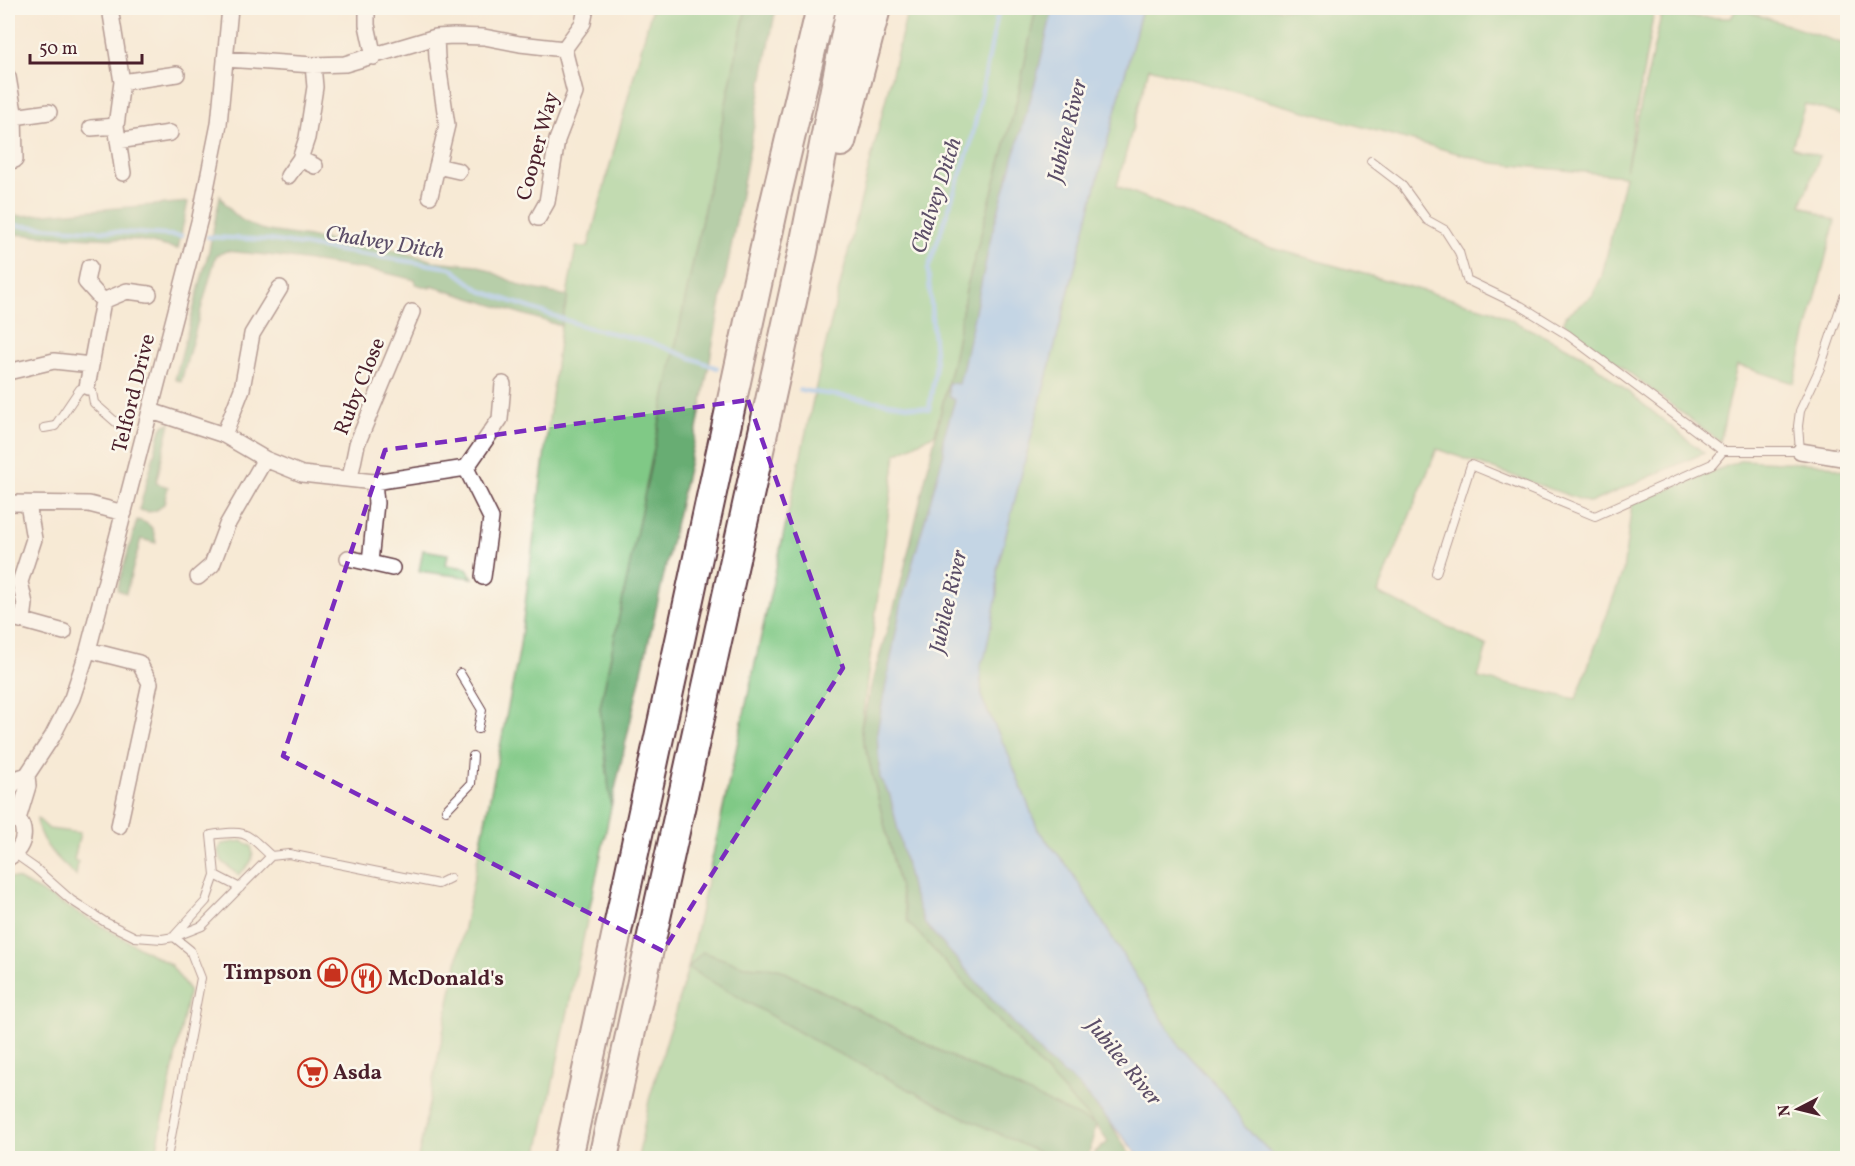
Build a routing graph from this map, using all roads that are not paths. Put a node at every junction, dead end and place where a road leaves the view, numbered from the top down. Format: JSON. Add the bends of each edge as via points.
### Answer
{"nodes":[{"id":1,"x":110,"y":8,"type":"edge"},
{"id":2,"x":230,"y":8,"type":"edge"},
{"id":3,"x":367,"y":8,"type":"edge"},
{"id":4,"x":586,"y":8,"type":"edge"},
{"id":5,"x":801,"y":8,"type":"edge"},
{"id":6,"x":820,"y":8,"type":"edge"},
{"id":7,"x":852,"y":8,"type":"edge"},
{"id":8,"x":876,"y":8,"type":"edge"},
{"id":9,"x":436,"y":37,"type":"junction"},
{"id":10,"x":564,"y":49,"type":"junction"},
{"id":11,"x":374,"y":57,"type":"junction"},
{"id":12,"x":225,"y":59,"type":"junction"},
{"id":13,"x":313,"y":65,"type":"junction"},
{"id":14,"x":177,"y":75,"type":"dead end"},
{"id":15,"x":8,"y":77,"type":"edge"},
{"id":16,"x":122,"y":82,"type":"junction"},
{"id":17,"x":49,"y":112,"type":"dead end"},
{"id":18,"x":12,"y":114,"type":"edge"},
{"id":19,"x":91,"y":128,"type":"dead end"},
{"id":20,"x":117,"y":133,"type":"junction"},
{"id":21,"x":170,"y":133,"type":"dead end"},
{"id":22,"x":300,"y":159,"type":"junction"},
{"id":23,"x":8,"y":161,"type":"edge"},
{"id":24,"x":1371,"y":161,"type":"dead end"},
{"id":25,"x":437,"y":165,"type":"junction"},
{"id":26,"x":315,"y":166,"type":"dead end"},
{"id":27,"x":459,"y":171,"type":"dead end"},
{"id":28,"x":123,"y":173,"type":"dead end"},
{"id":29,"x":288,"y":176,"type":"dead end"},
{"id":30,"x":429,"y":196,"type":"dead end"},
{"id":31,"x":774,"y":206,"type":"junction"},
{"id":32,"x":538,"y":218,"type":"dead end"},
{"id":33,"x":803,"y":251,"type":"junction"},
{"id":34,"x":89,"y":267,"type":"dead end"},
{"id":35,"x":280,"y":288,"type":"dead end"},
{"id":36,"x":149,"y":294,"type":"dead end"},
{"id":37,"x":1848,"y":294,"type":"edge"},
{"id":38,"x":103,"y":301,"type":"junction"},
{"id":39,"x":412,"y":312,"type":"dead end"},
{"id":40,"x":91,"y":365,"type":"junction"},
{"id":41,"x":8,"y":372,"type":"edge"},
{"id":42,"x":502,"y":384,"type":"dead end"},
{"id":43,"x":87,"y":387,"type":"junction"},
{"id":44,"x":151,"y":411,"type":"junction"},
{"id":45,"x":118,"y":424,"type":"dead end"},
{"id":46,"x":44,"y":428,"type":"dead end"},
{"id":47,"x":224,"y":435,"type":"junction"},
{"id":48,"x":1723,"y":451,"type":"junction"},
{"id":49,"x":1800,"y":451,"type":"junction"},
{"id":50,"x":265,"y":459,"type":"junction"},
{"id":51,"x":1848,"y":459,"type":"edge"},
{"id":52,"x":466,"y":468,"type":"junction"},
{"id":53,"x":350,"y":478,"type":"junction"},
{"id":54,"x":374,"y":482,"type":"junction"},
{"id":55,"x":8,"y":503,"type":"edge"},
{"id":56,"x":28,"y":504,"type":"junction"},
{"id":57,"x":124,"y":513,"type":"junction"},
{"id":58,"x":348,"y":558,"type":"dead end"},
{"id":59,"x":370,"y":562,"type":"junction"},
{"id":60,"x":392,"y":568,"type":"dead end"},
{"id":61,"x":1436,"y":573,"type":"dead end"},
{"id":62,"x":198,"y":577,"type":"dead end"},
{"id":63,"x":483,"y":577,"type":"dead end"},
{"id":64,"x":64,"y":632,"type":"dead end"},
{"id":65,"x":88,"y":650,"type":"junction"},
{"id":66,"x":460,"y":672,"type":"dead end"},
{"id":67,"x":478,"y":729,"type":"dead end"},
{"id":68,"x":474,"y":756,"type":"dead end"},
{"id":69,"x":27,"y":775,"type":"junction"},
{"id":70,"x":8,"y":791,"type":"edge"},
{"id":71,"x":446,"y":810,"type":"dead end"},
{"id":72,"x":13,"y":816,"type":"edge"},
{"id":73,"x":119,"y":826,"type":"dead end"},
{"id":74,"x":11,"y":856,"type":"edge"},
{"id":75,"x":271,"y":856,"type":"junction"},
{"id":76,"x":215,"y":875,"type":"junction"},
{"id":77,"x":450,"y":878,"type":"dead end"},
{"id":78,"x":240,"y":888,"type":"junction"},
{"id":79,"x":174,"y":937,"type":"junction"},
{"id":80,"x":167,"y":1158,"type":"edge"},
{"id":81,"x":568,"y":1158,"type":"edge"},
{"id":82,"x":603,"y":1158,"type":"edge"}],
"edges":[{"from":1,"to":16,"type":"street"},
{"from":2,"to":12,"type":"street","name":"Telford Drive"},
{"from":3,"to":11,"type":"street"},
{"from":4,"to":10,"type":"street","via":[[583,23]]},
{"from":5,"to":31,"type":"highway"},
{"from":6,"to":31,"type":"highway"},
{"from":7,"to":33,"type":"highway"},
{"from":8,"to":33,"type":"highway","via":[[845,131]]},
{"from":9,"to":10,"type":"street","via":[[484,37]]},
{"from":9,"to":11,"type":"street"},
{"from":9,"to":25,"type":"street","via":[[447,125]]},
{"from":10,"to":32,"type":"street","name":"Cooper Way","via":[[575,93],[557,140],[547,202]]},
{"from":11,"to":13,"type":"street","via":[[345,64]]},
{"from":12,"to":13,"type":"street"},
{"from":12,"to":44,"type":"street","name":"Telford Drive","via":[[219,124],[200,218]]},
{"from":13,"to":22,"type":"street","via":[[315,87]]},
{"from":14,"to":16,"type":"street"},
{"from":15,"to":18,"type":"street"},
{"from":16,"to":20,"type":"street"},
{"from":17,"to":18,"type":"street"},
{"from":18,"to":23,"type":"street","via":[[15,160]]},
{"from":19,"to":20,"type":"street"},
{"from":20,"to":21,"type":"street"},
{"from":20,"to":28,"type":"street"},
{"from":22,"to":26,"type":"street"},
{"from":22,"to":29,"type":"street"},
{"from":24,"to":48,"type":"lane","via":[[1401,184],[1427,220],[1445,230],[1459,252],[1467,280],[1568,335]]},
{"from":25,"to":27,"type":"street"},
{"from":25,"to":30,"type":"street"},
{"from":31,"to":81,"type":"highway"},
{"from":33,"to":82,"type":"highway"},
{"from":34,"to":38,"type":"street","via":[[86,282]]},
{"from":35,"to":47,"type":"street","via":[[252,334],[242,389]]},
{"from":36,"to":38,"type":"street","via":[[127,291]]},
{"from":37,"to":49,"type":"lane","via":[[1800,411]]},
{"from":38,"to":40,"type":"street"},
{"from":39,"to":53,"type":"street","name":"Ruby Close","via":[[357,444]]},
{"from":40,"to":41,"type":"street","via":[[54,362]]},
{"from":40,"to":43,"type":"street"},
{"from":42,"to":52,"type":"street","via":[[500,419]]},
{"from":43,"to":45,"type":"lane","via":[[94,403]]},
{"from":43,"to":46,"type":"lane","via":[[80,389],[55,426]]},
{"from":44,"to":47,"type":"street"},
{"from":44,"to":57,"type":"street","name":"Telford Drive"},
{"from":47,"to":50,"type":"street"},
{"from":48,"to":49,"type":"lane"},
{"from":48,"to":61,"type":"lane","via":[[1712,464],[1595,516],[1471,465]]},
{"from":49,"to":51,"type":"street"},
{"from":50,"to":53,"type":"street","via":[[302,474]]},
{"from":50,"to":62,"type":"street","via":[[227,525],[212,565]]},
{"from":52,"to":54,"type":"street"},
{"from":52,"to":63,"type":"street","via":[[491,518]]},
{"from":53,"to":54,"type":"street"},
{"from":54,"to":59,"type":"street","via":[[376,503]]},
{"from":55,"to":56,"type":"street"},
{"from":56,"to":57,"type":"street","via":[[89,504]]},
{"from":56,"to":64,"type":"street","via":[[34,539],[20,582],[25,604],[16,619]]},
{"from":57,"to":65,"type":"street","name":"Telford Drive"},
{"from":58,"to":59,"type":"street"},
{"from":59,"to":60,"type":"street"},
{"from":65,"to":69,"type":"street","name":"Telford Drive","via":[[72,698]]},
{"from":65,"to":73,"type":"street","via":[[139,663],[150,682]]},
{"from":66,"to":67,"type":"lane","via":[[482,710]]},
{"from":68,"to":71,"type":"lane","via":[[471,784]]},
{"from":69,"to":70,"type":"street","name":"Telford Drive","via":[[18,778]]},
{"from":69,"to":72,"type":"street","name":"Telford Drive","via":[[28,786]]},
{"from":72,"to":74,"type":"street","via":[[24,834],[23,842]]},
{"from":74,"to":79,"type":"lane","via":[[35,868],[71,900],[135,937]]},
{"from":75,"to":76,"type":"lane","via":[[247,834],[212,835]]},
{"from":75,"to":77,"type":"lane","via":[[289,854],[438,884]]},
{"from":75,"to":78,"type":"lane"},
{"from":76,"to":78,"type":"lane"},
{"from":76,"to":79,"type":"lane","via":[[206,901]]},
{"from":78,"to":79,"type":"lane","via":[[202,926]]},
{"from":79,"to":80,"type":"lane","via":[[190,950],[201,978]]}]}
